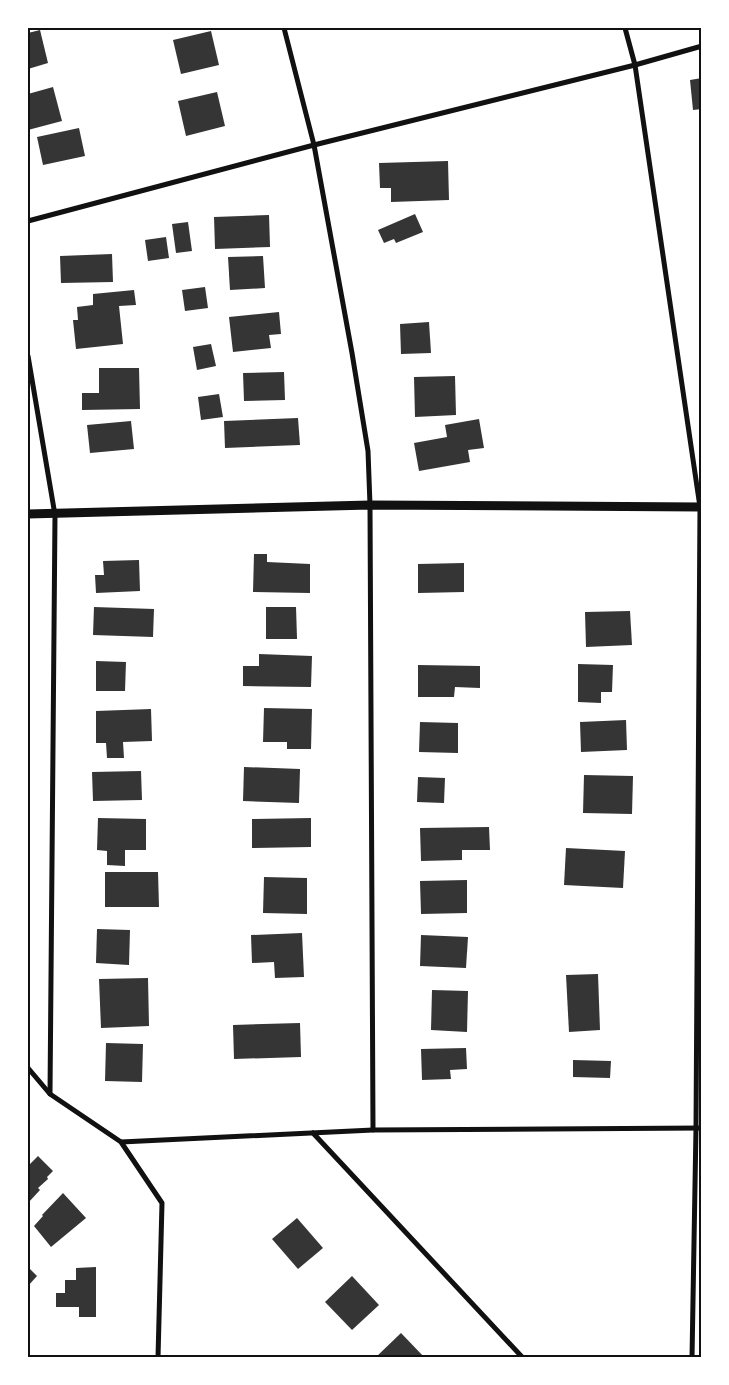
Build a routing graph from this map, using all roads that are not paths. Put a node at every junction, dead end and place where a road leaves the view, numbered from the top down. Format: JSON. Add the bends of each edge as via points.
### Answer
{"nodes":[{"id":1,"x":284,"y":28,"type":"edge"},
{"id":2,"x":626,"y":28,"type":"edge"},
{"id":3,"x":702,"y":46,"type":"edge"},
{"id":4,"x":635,"y":65,"type":"junction"},
{"id":5,"x":314,"y":145,"type":"junction"},
{"id":6,"x":28,"y":221,"type":"edge"},
{"id":7,"x":28,"y":356,"type":"edge"},
{"id":8,"x":370,"y":505,"type":"junction"},
{"id":9,"x":701,"y":507,"type":"edge"},
{"id":10,"x":28,"y":514,"type":"edge"},
{"id":11,"x":56,"y":515,"type":"junction"},
{"id":12,"x":28,"y":1068,"type":"edge"},
{"id":13,"x":50,"y":1094,"type":"junction"},
{"id":14,"x":699,"y":1128,"type":"edge"},
{"id":15,"x":373,"y":1130,"type":"junction"},
{"id":16,"x":313,"y":1133,"type":"junction"},
{"id":17,"x":121,"y":1142,"type":"junction"},
{"id":18,"x":158,"y":1358,"type":"edge"},
{"id":19,"x":523,"y":1358,"type":"edge"},
{"id":20,"x":692,"y":1358,"type":"edge"}],
"edges":[{"from":1,"to":5,"type":"street"},
{"from":2,"to":4,"type":"street"},
{"from":3,"to":4,"type":"street"},
{"from":4,"to":5,"type":"street"},
{"from":4,"to":9,"type":"street"},
{"from":5,"to":6,"type":"street"},
{"from":5,"to":8,"type":"street","via":[[366,442]]},
{"from":7,"to":11,"type":"street"},
{"from":8,"to":9,"type":"street"},
{"from":8,"to":11,"type":"street"},
{"from":8,"to":15,"type":"street"},
{"from":9,"to":14,"type":"street"},
{"from":10,"to":11,"type":"street"},
{"from":11,"to":13,"type":"street"},
{"from":12,"to":13,"type":"street"},
{"from":13,"to":17,"type":"street"},
{"from":14,"to":15,"type":"street"},
{"from":14,"to":20,"type":"street"},
{"from":15,"to":16,"type":"street"},
{"from":16,"to":17,"type":"street"},
{"from":16,"to":19,"type":"street"},
{"from":17,"to":18,"type":"street","via":[[162,1203]]}]}
